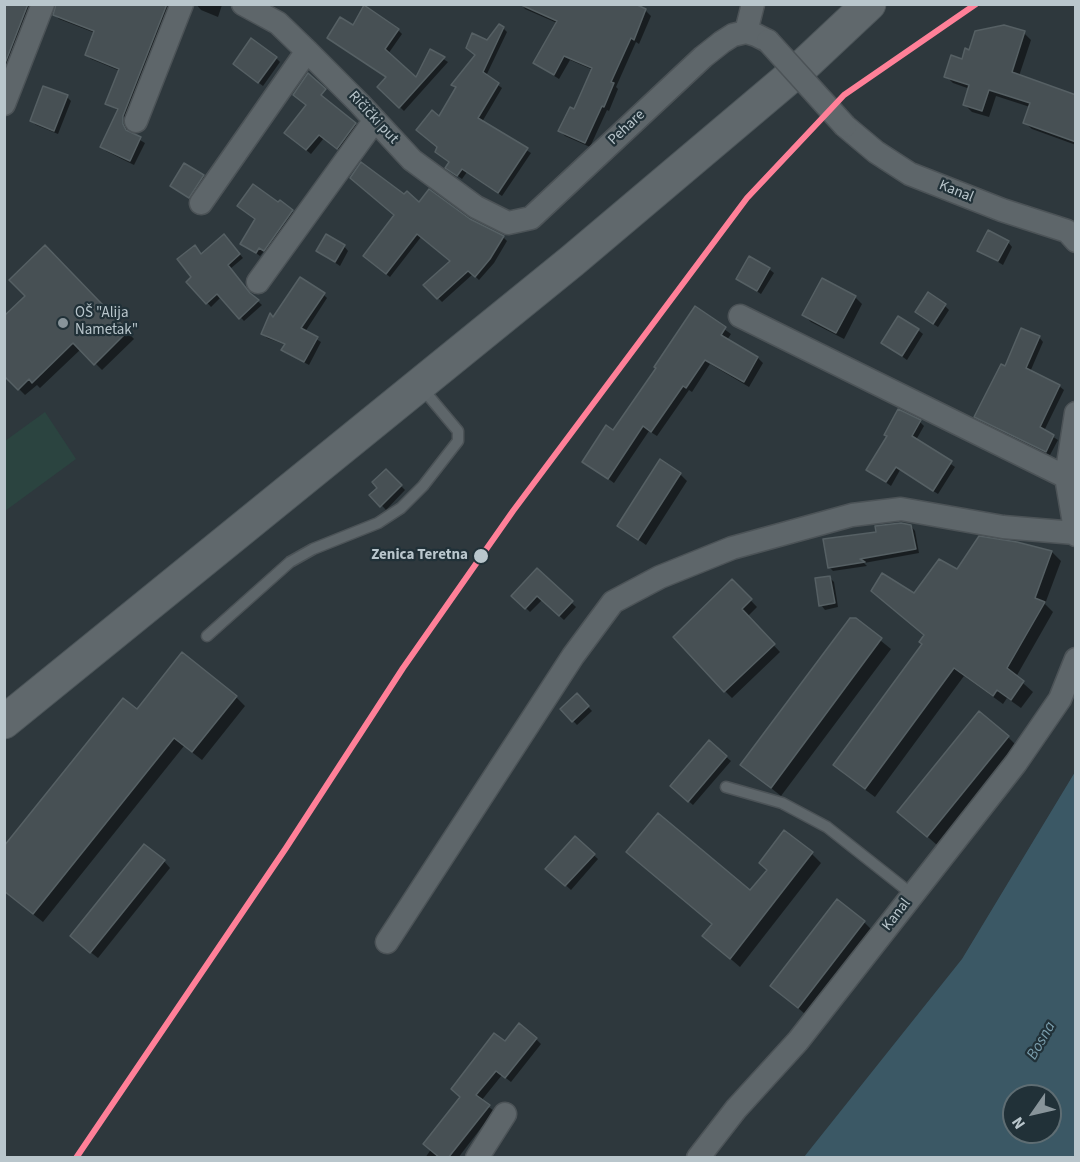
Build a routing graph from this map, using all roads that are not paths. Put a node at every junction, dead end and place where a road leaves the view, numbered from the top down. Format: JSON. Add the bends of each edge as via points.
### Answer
{"nodes":[{"id":1,"x":43,"y":4,"type":"edge"},
{"id":2,"x":182,"y":4,"type":"edge"},
{"id":3,"x":243,"y":4,"type":"edge"},
{"id":4,"x":753,"y":4,"type":"edge"},
{"id":5,"x":869,"y":4,"type":"edge"},
{"id":6,"x":746,"y":32,"type":"junction"},
{"id":7,"x":307,"y":51,"type":"junction"},
{"id":8,"x":4,"y":104,"type":"edge"},
{"id":9,"x":375,"y":120,"type":"junction"},
{"id":10,"x":136,"y":121,"type":"dead end"},
{"id":11,"x":201,"y":202,"type":"dead end"},
{"id":12,"x":508,"y":223,"type":"joint"},
{"id":13,"x":1076,"y":241,"type":"edge"},
{"id":14,"x":258,"y":282,"type":"dead end"},
{"id":15,"x":740,"y":316,"type":"dead end"},
{"id":16,"x":419,"y":384,"type":"junction"},
{"id":17,"x":1076,"y":413,"type":"edge"},
{"id":18,"x":1066,"y":477,"type":"junction"},
{"id":19,"x":1075,"y":534,"type":"edge"},
{"id":20,"x":207,"y":636,"type":"dead end"},
{"id":21,"x":1076,"y":659,"type":"edge"},
{"id":22,"x":4,"y":722,"type":"edge"},
{"id":23,"x":726,"y":787,"type":"dead end"},
{"id":24,"x":913,"y":895,"type":"junction"},
{"id":25,"x":387,"y":942,"type":"dead end"},
{"id":26,"x":504,"y":1114,"type":"dead end"},
{"id":27,"x":477,"y":1158,"type":"edge"},
{"id":28,"x":698,"y":1158,"type":"edge"}],
"edges":[{"from":1,"to":8,"type":"street"},
{"from":2,"to":10,"type":"street"},
{"from":3,"to":7,"type":"street","name":"Ričički put","via":[[278,23]]},
{"from":4,"to":6,"type":"street"},
{"from":5,"to":16,"type":"main road","via":[[688,164]]},
{"from":6,"to":12,"type":"street","name":"Pehare","via":[[734,35],[703,57],[531,218]]},
{"from":6,"to":13,"type":"street","name":"Kanal","bridge":true,"via":[[768,41],[845,126],[910,174],[1067,231]]},
{"from":7,"to":9,"type":"street","name":"Ričički put"},
{"from":7,"to":11,"type":"street"},
{"from":9,"to":12,"type":"street","name":"Ričički put","via":[[412,160],[476,207]]},
{"from":9,"to":14,"type":"street"},
{"from":15,"to":18,"type":"street"},
{"from":16,"to":20,"type":"lane","via":[[458,432],[458,441],[447,458],[401,508],[378,523],[290,562]]},
{"from":16,"to":22,"type":"main road"},
{"from":17,"to":18,"type":"street"},
{"from":18,"to":19,"type":"street"},
{"from":19,"to":25,"type":"street","via":[[1003,527],[901,509],[852,515],[732,548],[613,602],[573,656]]},
{"from":21,"to":24,"type":"street","name":"Kanal","via":[[1060,699],[1016,763]]},
{"from":23,"to":24,"type":"lane","via":[[782,804],[827,827]]},
{"from":24,"to":28,"type":"street","name":"Kanal","via":[[798,1041]]},
{"from":26,"to":27,"type":"street"}]}
